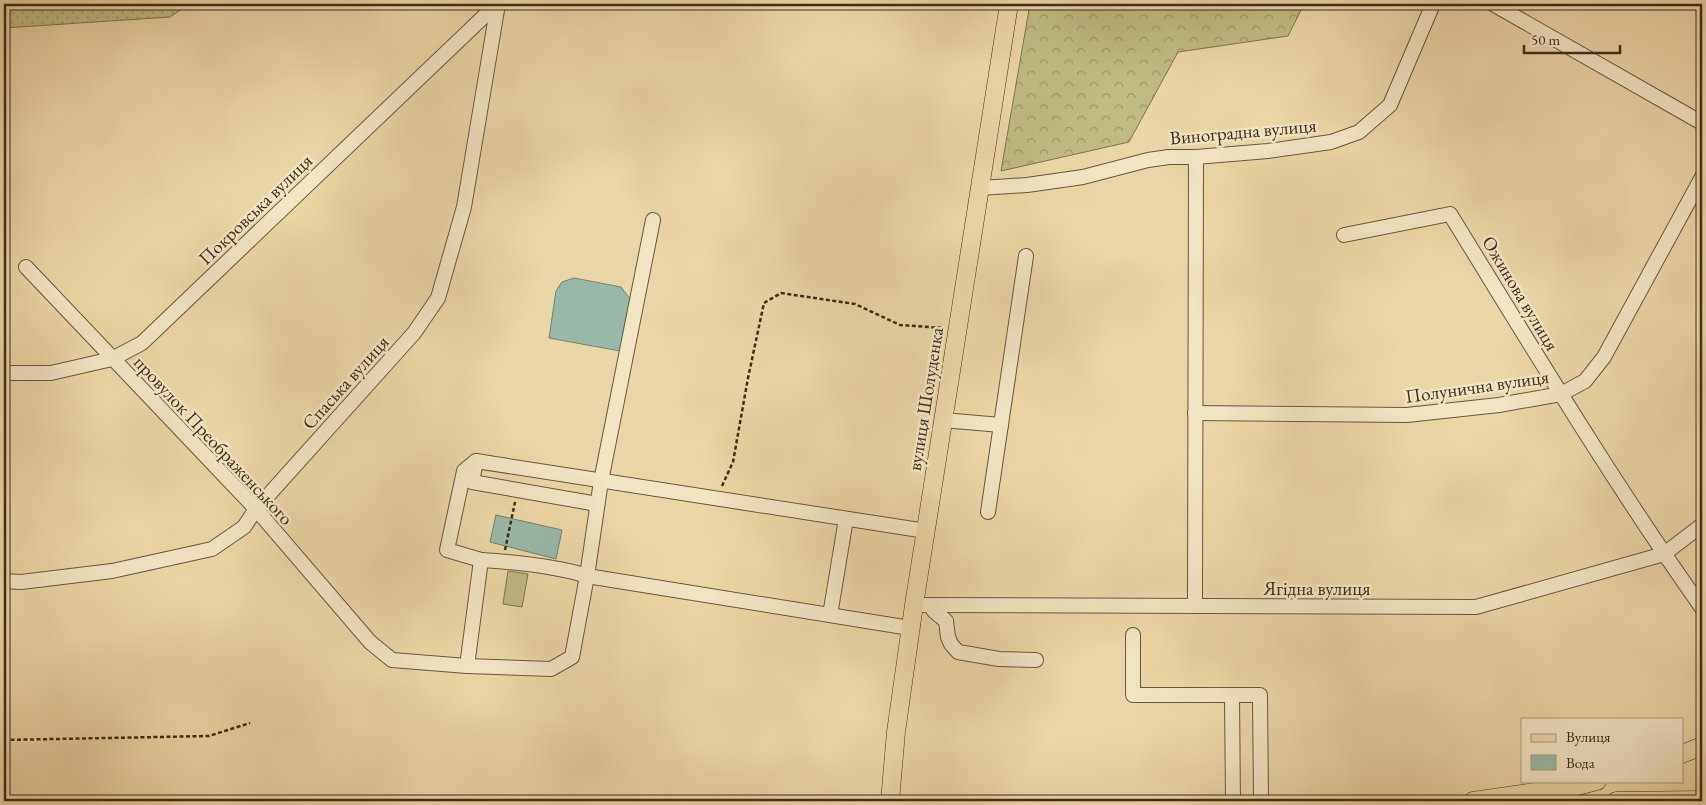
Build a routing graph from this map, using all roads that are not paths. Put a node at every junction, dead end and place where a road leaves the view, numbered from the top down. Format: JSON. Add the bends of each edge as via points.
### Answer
{"nodes":[{"id":1,"x":498,"y":4,"type":"edge"},
{"id":2,"x":1009,"y":4,"type":"edge"},
{"id":3,"x":1432,"y":4,"type":"edge"},
{"id":4,"x":1493,"y":4,"type":"edge"},
{"id":5,"x":1702,"y":123,"type":"edge"},
{"id":6,"x":1196,"y":157,"type":"junction"},
{"id":7,"x":1702,"y":177,"type":"edge"},
{"id":8,"x":980,"y":188,"type":"junction"},
{"id":9,"x":653,"y":220,"type":"dead end"},
{"id":10,"x":1344,"y":235,"type":"dead end"},
{"id":11,"x":1026,"y":256,"type":"dead end"},
{"id":12,"x":26,"y":267,"type":"dead end"},
{"id":13,"x":112,"y":359,"type":"junction"},
{"id":14,"x":4,"y":373,"type":"edge"},
{"id":15,"x":1561,"y":394,"type":"junction"},
{"id":16,"x":1195,"y":414,"type":"junction"},
{"id":17,"x":943,"y":420,"type":"junction"},
{"id":18,"x":1001,"y":425,"type":"junction"},
{"id":19,"x":476,"y":461,"type":"junction"},
{"id":20,"x":601,"y":481,"type":"junction"},
{"id":21,"x":597,"y":504,"type":"junction"},
{"id":22,"x":256,"y":509,"type":"junction"},
{"id":23,"x":988,"y":512,"type":"dead end"},
{"id":24,"x":846,"y":519,"type":"junction"},
{"id":25,"x":1702,"y":525,"type":"edge"},
{"id":26,"x":926,"y":531,"type":"junction"},
{"id":27,"x":1664,"y":554,"type":"junction"},
{"id":28,"x":481,"y":560,"type":"junction"},
{"id":29,"x":582,"y":574,"type":"junction"},
{"id":30,"x":4,"y":581,"type":"edge"},
{"id":31,"x":922,"y":605,"type":"junction"},
{"id":32,"x":1195,"y":606,"type":"junction"},
{"id":33,"x":1702,"y":608,"type":"edge"},
{"id":34,"x":830,"y":615,"type":"junction"},
{"id":35,"x":910,"y":628,"type":"junction"},
{"id":36,"x":1133,"y":635,"type":"dead end"},
{"id":37,"x":1036,"y":660,"type":"dead end"},
{"id":38,"x":467,"y":666,"type":"junction"},
{"id":39,"x":1232,"y":695,"type":"junction"},
{"id":40,"x":1702,"y":746,"type":"edge"},
{"id":41,"x":1684,"y":753,"type":"edge"},
{"id":42,"x":1592,"y":782,"type":"edge"},
{"id":43,"x":1702,"y":800,"type":"edge"},
{"id":44,"x":890,"y":801,"type":"edge"},
{"id":45,"x":1233,"y":801,"type":"edge"},
{"id":46,"x":1261,"y":801,"type":"edge"},
{"id":47,"x":1473,"y":801,"type":"edge"},
{"id":48,"x":1616,"y":801,"type":"edge"}],
"edges":[{"from":1,"to":13,"type":"street","name":"Покровська вулиця","via":[[142,343]]},
{"from":1,"to":22,"type":"street","name":"Спаська вулиця","via":[[464,207],[438,298],[414,333]]},
{"from":2,"to":8,"type":"main road","name":"вулиця Шолуденка"},
{"from":3,"to":6,"type":"street","name":"Виноградна вулиця","via":[[1390,105],[1359,132],[1331,142]]},
{"from":4,"to":5,"type":"street"},
{"from":6,"to":8,"type":"street","name":"Виноградна вулиця","via":[[1148,160],[1084,177]]},
{"from":6,"to":16,"type":"street"},
{"from":7,"to":15,"type":"street","name":"Полунична вулиця","via":[[1604,357],[1585,381]]},
{"from":8,"to":17,"type":"main road","name":"вулиця Шолуденка"},
{"from":9,"to":20,"type":"street"},
{"from":10,"to":15,"type":"street","name":"Ожинова вулиця","via":[[1450,214]]},
{"from":11,"to":18,"type":"street"},
{"from":12,"to":13,"type":"street","name":"провулок Преображенського"},
{"from":13,"to":14,"type":"street","name":"Покровська вулиця","via":[[51,373]]},
{"from":13,"to":22,"type":"street","name":"провулок Преображенського"},
{"from":15,"to":16,"type":"street","name":"Полунична вулиця","via":[[1499,405],[1407,415]]},
{"from":15,"to":27,"type":"street","name":"Ожинова вулиця"},
{"from":16,"to":32,"type":"street"},
{"from":17,"to":18,"type":"street"},
{"from":17,"to":26,"type":"main road","name":"вулиця Шолуденка"},
{"from":18,"to":23,"type":"street"},
{"from":19,"to":20,"type":"street"},
{"from":19,"to":21,"type":"street","via":[[472,482]]},
{"from":19,"to":28,"type":"street","via":[[464,471],[447,550]]},
{"from":20,"to":21,"type":"street"},
{"from":20,"to":24,"type":"street"},
{"from":21,"to":29,"type":"street"},
{"from":22,"to":30,"type":"street","name":"Спаська вулиця","via":[[244,527],[212,549],[112,571],[21,582]]},
{"from":22,"to":38,"type":"street","name":"провулок Преображенського","via":[[370,642],[392,660]]},
{"from":24,"to":26,"type":"street"},
{"from":24,"to":34,"type":"street"},
{"from":25,"to":27,"type":"street","name":"Ягідна вулиця"},
{"from":26,"to":31,"type":"main road","name":"вулиця Шолуденка"},
{"from":27,"to":32,"type":"street","name":"Ягідна вулиця","via":[[1476,608]]},
{"from":27,"to":33,"type":"street","name":"Ожинова вулиця"},
{"from":28,"to":29,"type":"street"},
{"from":28,"to":38,"type":"street"},
{"from":29,"to":34,"type":"street"},
{"from":29,"to":38,"type":"street","name":"провулок Преображенського","via":[[572,657],[550,669]]},
{"from":31,"to":32,"type":"street","name":"Ягідна вулиця"},
{"from":31,"to":35,"type":"main road","name":"вулиця Шолуденка"},
{"from":31,"to":37,"type":"street","via":[[946,621],[948,637],[958,652],[999,659]]},
{"from":34,"to":35,"type":"street"},
{"from":35,"to":44,"type":"main road","name":"вулиця Шолуденка"},
{"from":36,"to":39,"type":"street","via":[[1133,695]]},
{"from":39,"to":45,"type":"street"},
{"from":39,"to":46,"type":"street","via":[[1260,695]]},
{"from":40,"to":41,"type":"main road"},
{"from":42,"to":47,"type":"main road"},
{"from":43,"to":48,"type":"main road"}]}
